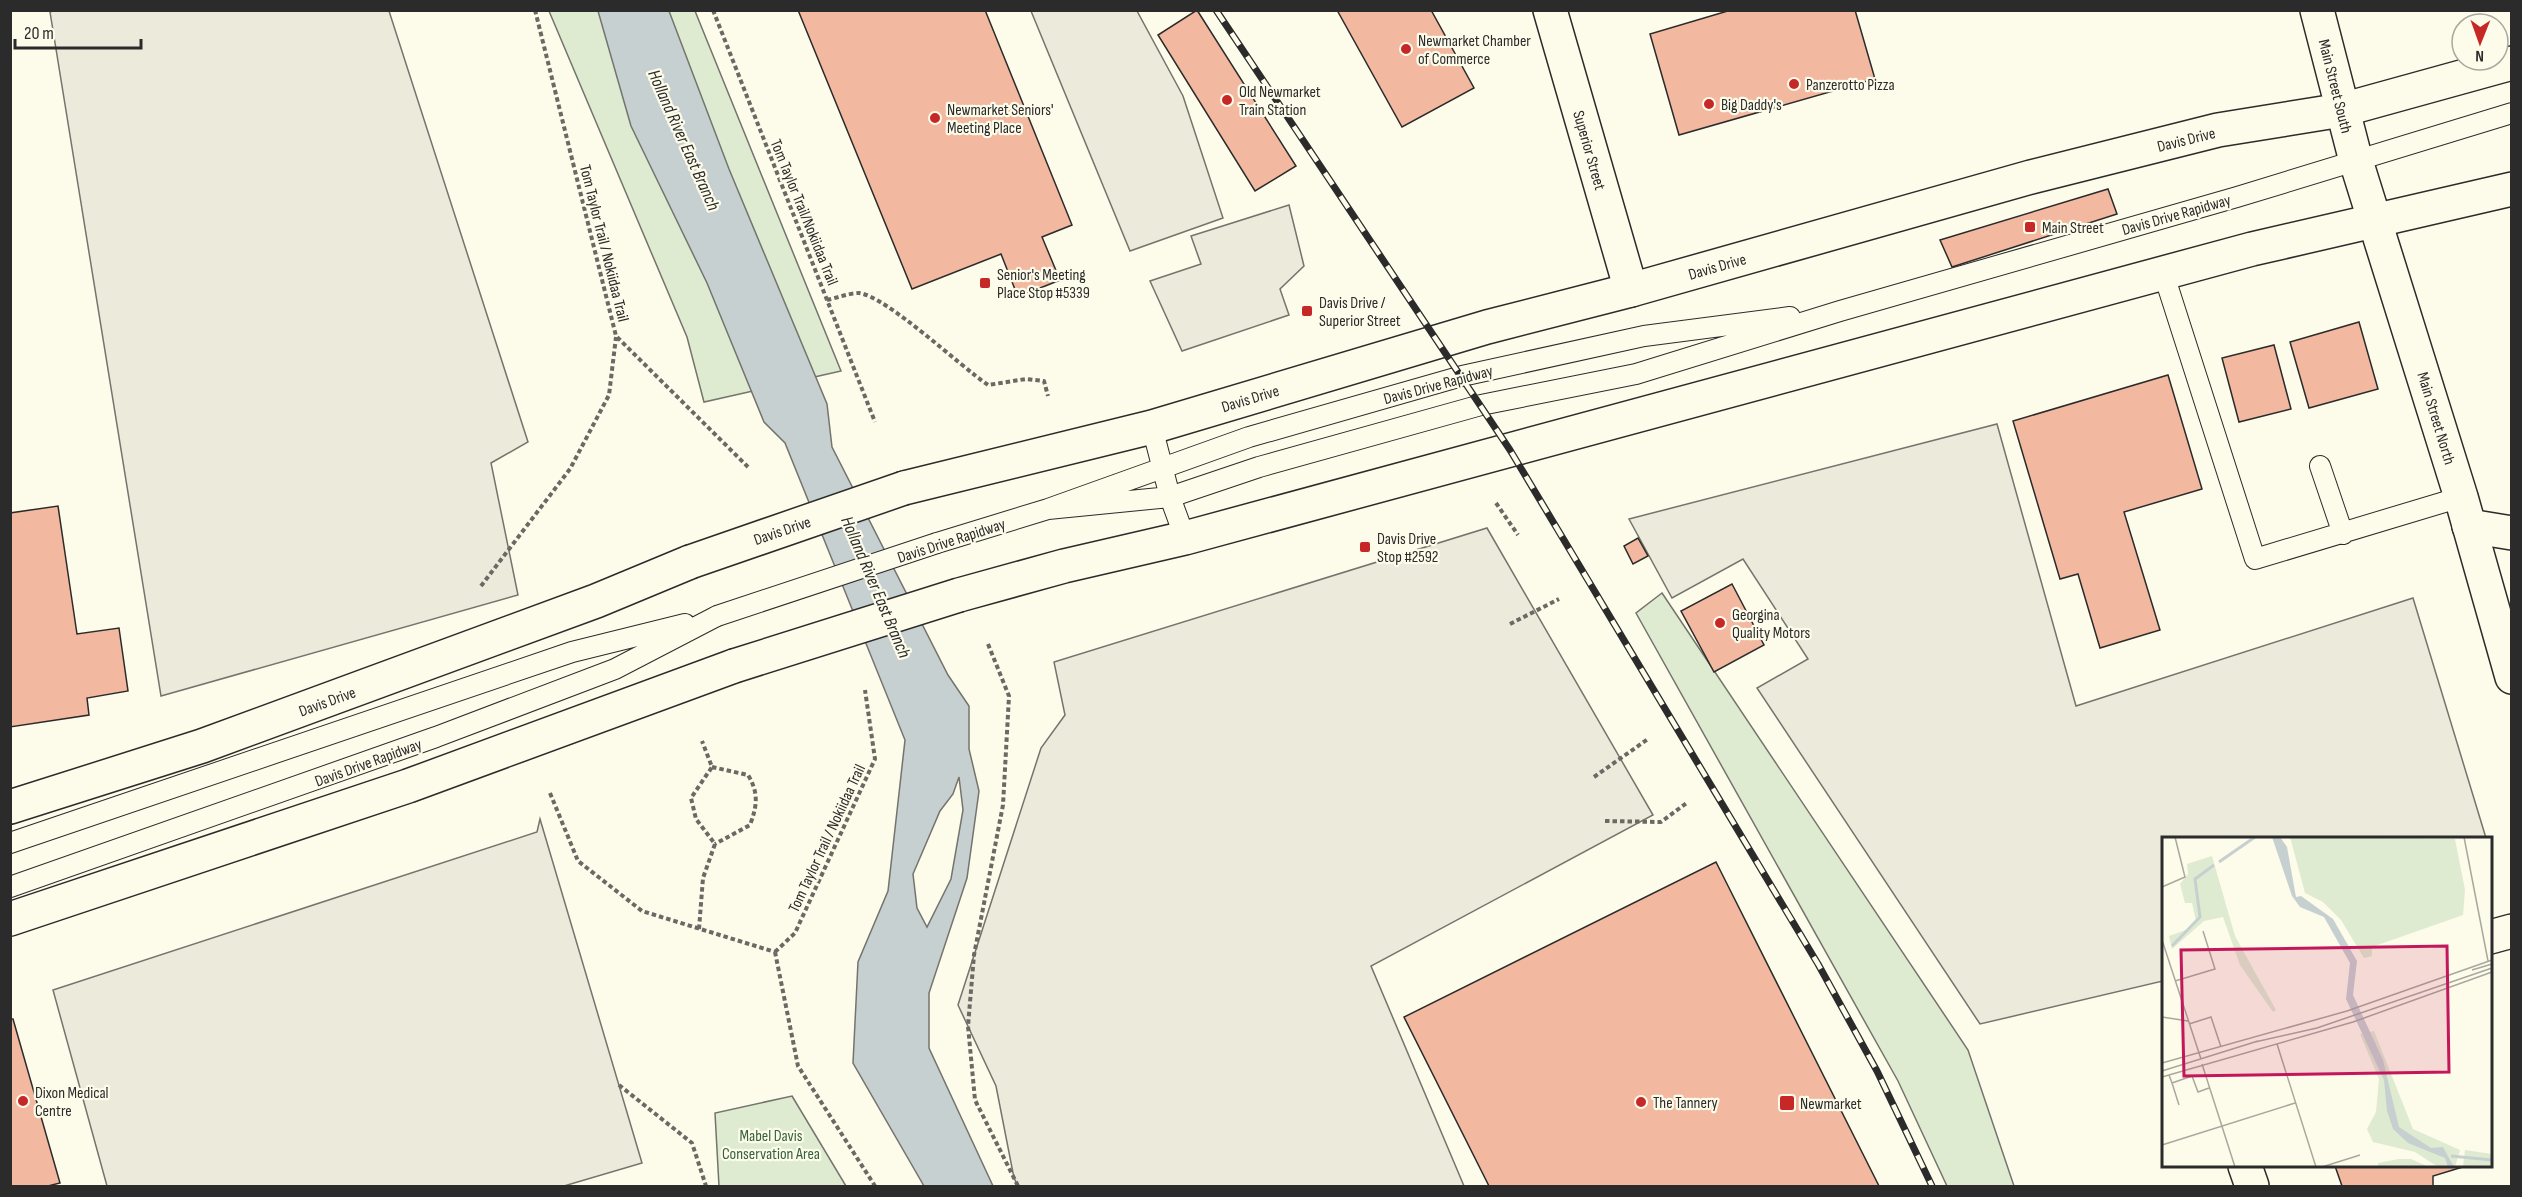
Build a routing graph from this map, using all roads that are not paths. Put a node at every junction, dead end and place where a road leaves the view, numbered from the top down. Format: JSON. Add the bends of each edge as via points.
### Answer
{"nodes":[{"id":1,"x":1550,"y":10,"type":"edge"},
{"id":2,"x":2317,"y":10,"type":"edge"},
{"id":3,"x":2511,"y":63,"type":"edge"},
{"id":4,"x":2342,"y":110,"type":"junction"},
{"id":5,"x":2511,"y":113,"type":"edge"},
{"id":6,"x":2356,"y":161,"type":"junction"},
{"id":7,"x":2511,"y":189,"type":"edge"},
{"id":8,"x":2376,"y":220,"type":"junction"},
{"id":9,"x":2164,"y":275,"type":"junction"},
{"id":10,"x":1631,"y":290,"type":"junction"},
{"id":11,"x":1840,"y":311,"type":"junction"},
{"id":12,"x":1152,"y":427,"type":"junction"},
{"id":13,"x":1163,"y":466,"type":"junction"},
{"id":14,"x":2320,"y":466,"type":"dead end"},
{"id":15,"x":1170,"y":496,"type":"junction"},
{"id":16,"x":1048,"y":509,"type":"junction"},
{"id":17,"x":2465,"y":512,"type":"junction"},
{"id":18,"x":2511,"y":533,"type":"edge"},
{"id":19,"x":2343,"y":534,"type":"junction"},
{"id":20,"x":1185,"y":538,"type":"junction"},
{"id":21,"x":717,"y":616,"type":"junction"},
{"id":22,"x":2511,"y":676,"type":"edge"},
{"id":23,"x":10,"y":807,"type":"edge"},
{"id":24,"x":10,"y":843,"type":"edge"},
{"id":25,"x":10,"y":887,"type":"edge"},
{"id":26,"x":10,"y":919,"type":"edge"},
{"id":27,"x":2511,"y":931,"type":"edge"},
{"id":28,"x":2492,"y":936,"type":"edge"},
{"id":29,"x":2245,"y":1167,"type":"edge"},
{"id":30,"x":2252,"y":1186,"type":"edge"}],
"edges":[{"from":1,"to":10,"type":"main road","name":"Superior Street"},
{"from":2,"to":4,"type":"main road","name":"Main Street South"},
{"from":3,"to":4,"type":"main road","name":"Davis Drive"},
{"from":4,"to":6,"type":"main road","name":"Main Street South"},
{"from":4,"to":10,"type":"main road","name":"Davis Drive","via":[[2218,130],[2031,177]]},
{"from":5,"to":6,"type":"lane","name":"Davis Drive Rapidway"},
{"from":6,"to":8,"type":"main road","name":"Main Street North"},
{"from":6,"to":11,"type":"lane","name":"Davis Drive Rapidway"},
{"from":7,"to":8,"type":"main road"},
{"from":8,"to":9,"type":"main road","via":[[2252,249]]},
{"from":8,"to":17,"type":"main road","name":"Main Street North"},
{"from":9,"to":19,"type":"lane","via":[[2255,559]]},
{"from":9,"to":20,"type":"main road"},
{"from":10,"to":12,"type":"main road","name":"Davis Drive","via":[[1487,327]]},
{"from":11,"to":13,"type":"lane","name":"Davis Drive Rapidway","via":[[1644,336],[1473,374],[1250,437]]},
{"from":11,"to":15,"type":"lane","name":"Davis Drive Rapidway","via":[[1636,374],[1481,405]]},
{"from":12,"to":13,"type":"lane"},
{"from":12,"to":23,"type":"main road","name":"Davis Drive","bridge":true,"via":[[904,488],[690,562],[596,601],[224,738]]},
{"from":13,"to":15,"type":"lane"},
{"from":13,"to":16,"type":"lane","name":"Davis Drive Rapidway"},
{"from":14,"to":19,"type":"lane"},
{"from":15,"to":16,"type":"lane","name":"Davis Drive Rapidway"},
{"from":15,"to":20,"type":"lane"},
{"from":16,"to":21,"type":"lane","name":"Davis Drive Rapidway","bridge":true},
{"from":17,"to":18,"type":"main road"},
{"from":17,"to":19,"type":"lane"},
{"from":17,"to":22,"type":"main road","name":"Main Street North"},
{"from":20,"to":26,"type":"main road","bridge":true,"via":[[958,595],[734,666],[408,786]]},
{"from":21,"to":24,"type":"lane","name":"Davis Drive Rapidway","via":[[572,652]]},
{"from":21,"to":25,"type":"lane","name":"Davis Drive Rapidway","via":[[615,669],[436,737]]},
{"from":27,"to":28,"type":"main road"},
{"from":29,"to":30,"type":"main road"}]}
